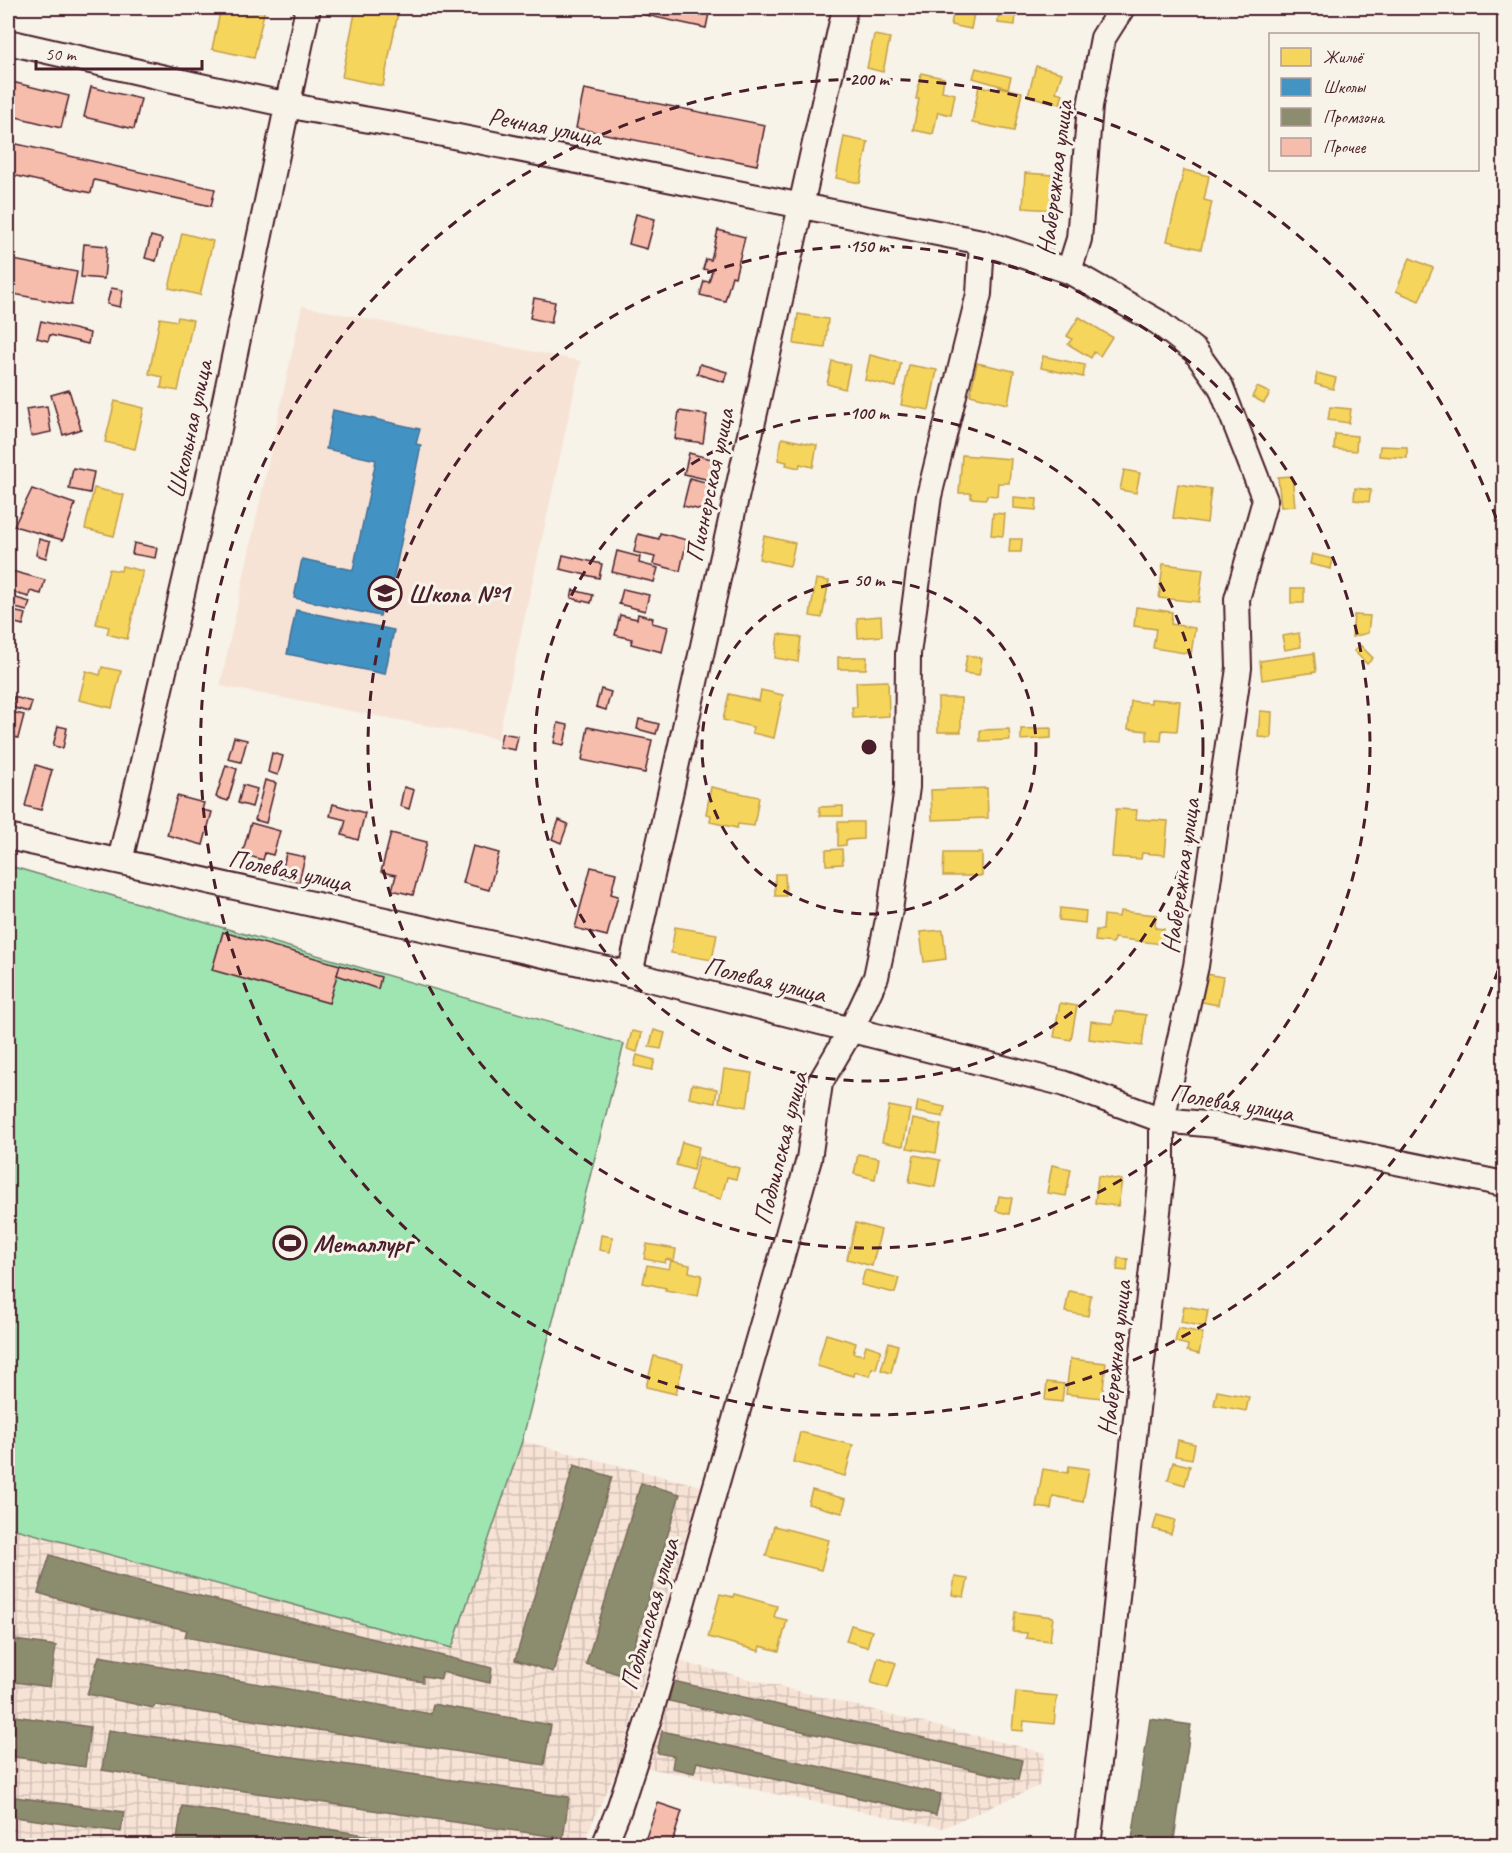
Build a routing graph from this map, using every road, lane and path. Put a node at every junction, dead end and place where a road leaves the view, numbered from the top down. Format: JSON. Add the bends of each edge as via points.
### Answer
{"nodes":[{"id":1,"x":308,"y":8,"type":"edge"},
{"id":2,"x":845,"y":8,"type":"edge"},
{"id":3,"x":1122,"y":8,"type":"edge"},
{"id":4,"x":8,"y":42,"type":"edge"},
{"id":5,"x":287,"y":104,"type":"junction"},
{"id":6,"x":800,"y":206,"type":"junction"},
{"id":7,"x":982,"y":242,"type":"junction"},
{"id":8,"x":1069,"y":272,"type":"junction"},
{"id":9,"x":8,"y":837,"type":"edge"},
{"id":10,"x":120,"y":861,"type":"junction"},
{"id":11,"x":630,"y":974,"type":"junction"},
{"id":12,"x":851,"y":1030,"type":"junction"},
{"id":13,"x":1162,"y":1120,"type":"junction"},
{"id":14,"x":1504,"y":1184,"type":"edge"},
{"id":15,"x":604,"y":1845,"type":"edge"},
{"id":16,"x":1088,"y":1845,"type":"edge"}],
"edges":[{"from":1,"to":5,"type":"street","name":"Школьная улица"},
{"from":2,"to":6,"type":"street","name":"Пионерская улица"},
{"from":3,"to":8,"type":"street","name":"Набережная улица","via":[[1103,38],[1090,106],[1079,238]]},
{"from":4,"to":5,"type":"street","name":"Речная улица"},
{"from":5,"to":6,"type":"street","name":"Речная улица"},
{"from":5,"to":10,"type":"street","name":"Школьная улица","via":[[206,490]]},
{"from":6,"to":7,"type":"street","name":"Речная улица"},
{"from":6,"to":11,"type":"street","name":"Пионерская улица"},
{"from":7,"to":8,"type":"street","name":"Речная улица"},
{"from":7,"to":12,"type":"street","name":"Подлипская улица","via":[[978,294],[929,496],[908,654],[907,787],[890,910],[876,976]]},
{"from":8,"to":13,"type":"street","name":"Набережная улица","via":[[1158,322],[1195,351],[1221,387],[1265,500],[1237,599],[1239,668],[1196,966]]},
{"from":9,"to":10,"type":"street","name":"Полевая улица"},
{"from":10,"to":11,"type":"street","name":"Полевая улица"},
{"from":11,"to":12,"type":"street","name":"Полевая улица"},
{"from":12,"to":13,"type":"street","name":"Полевая улица","via":[[1062,1083]]},
{"from":12,"to":15,"type":"street","name":"Подлипская улица","via":[[820,1083],[809,1159],[650,1715]]},
{"from":13,"to":14,"type":"street","name":"Полевая улица","via":[[1216,1125]]},
{"from":13,"to":16,"type":"street","name":"Набережная улица","via":[[1162,1174]]}]}
